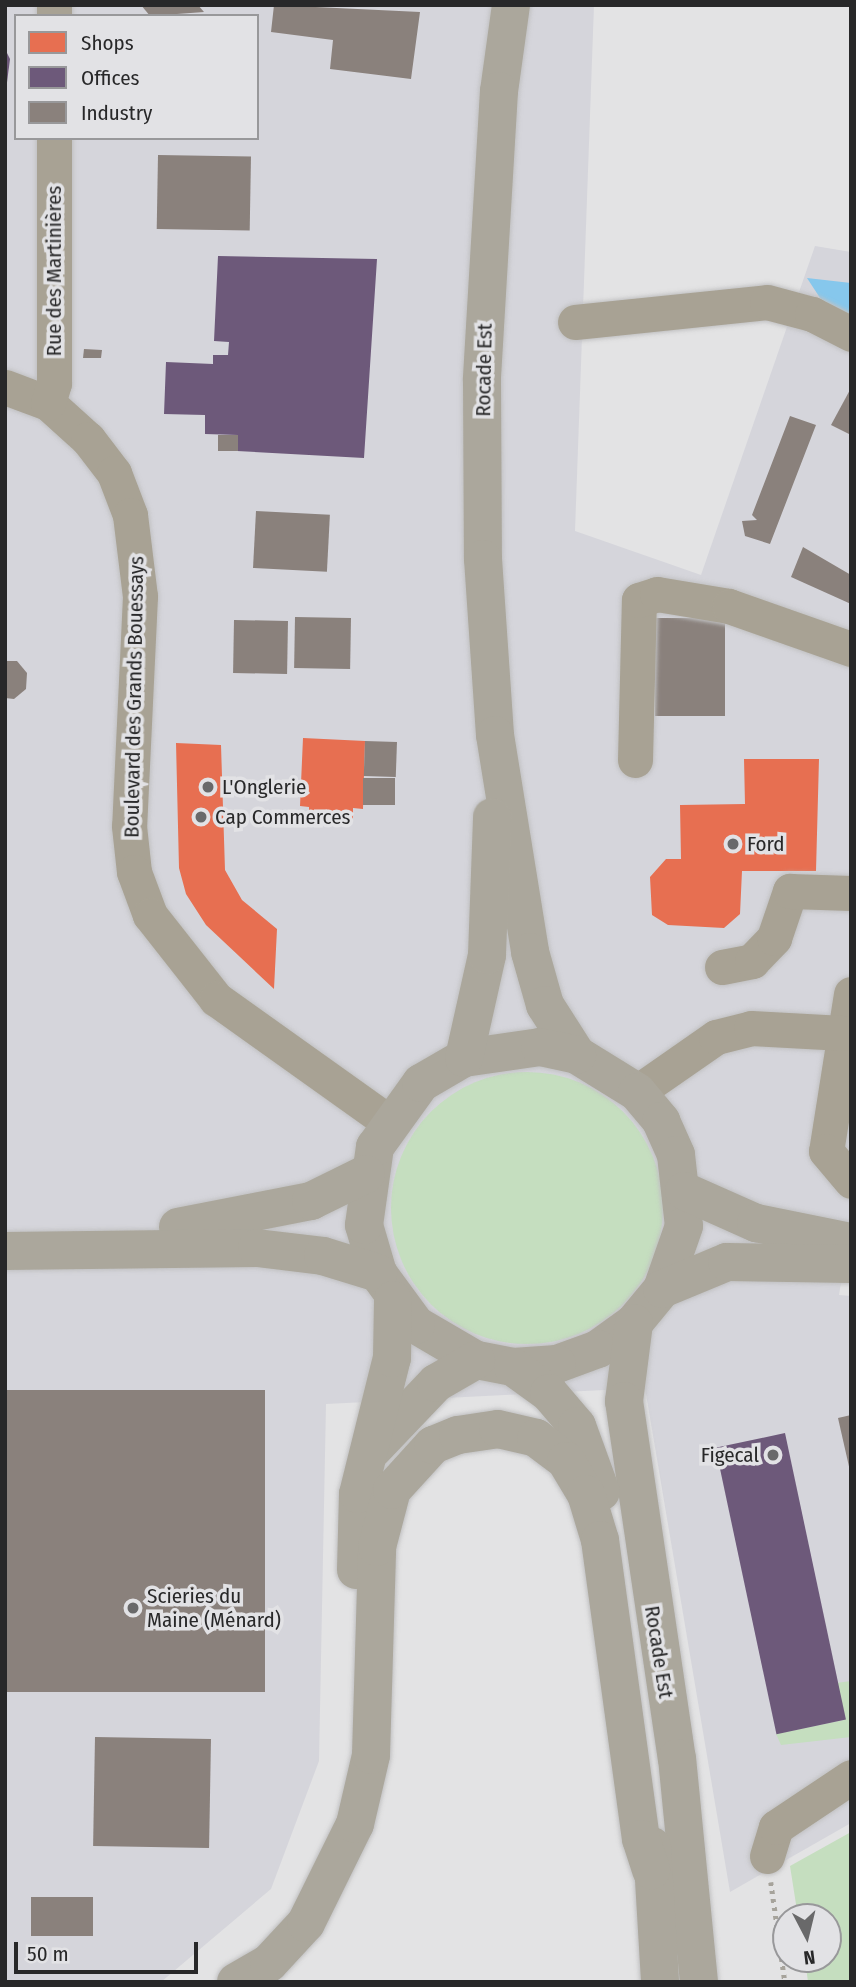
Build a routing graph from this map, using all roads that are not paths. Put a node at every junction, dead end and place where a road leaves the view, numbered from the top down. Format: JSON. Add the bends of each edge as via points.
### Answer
{"nodes":[{"id":1,"x":511,"y":5,"type":"edge"},
{"id":2,"x":54,"y":140,"type":"edge"},
{"id":3,"x":575,"y":322,"type":"dead end"},
{"id":4,"x":851,"y":334,"type":"edge"},
{"id":5,"x":5,"y":387,"type":"edge"},
{"id":6,"x":48,"y":404,"type":"junction"},
{"id":7,"x":851,"y":649,"type":"edge"},
{"id":8,"x":495,"y":735,"type":"junction"},
{"id":9,"x":635,"y":760,"type":"dead end"},
{"id":10,"x":851,"y":893,"type":"edge"},
{"id":11,"x":722,"y":967,"type":"dead end"},
{"id":12,"x":851,"y":995,"type":"edge"},
{"id":13,"x":844,"y":1033,"type":"junction"},
{"id":14,"x":577,"y":1055,"type":"junction"},
{"id":15,"x":464,"y":1058,"type":"junction"},
{"id":16,"x":638,"y":1093,"type":"junction"},
{"id":17,"x":387,"y":1122,"type":"junction"},
{"id":18,"x":366,"y":1174,"type":"junction"},
{"id":19,"x":851,"y":1181,"type":"edge"},
{"id":20,"x":684,"y":1191,"type":"junction"},
{"id":21,"x":851,"y":1242,"type":"edge"},
{"id":22,"x":11,"y":1250,"type":"edge"},
{"id":23,"x":851,"y":1264,"type":"edge"},
{"id":24,"x":385,"y":1286,"type":"junction"},
{"id":25,"x":662,"y":1289,"type":"junction"},
{"id":26,"x":634,"y":1323,"type":"junction"},
{"id":27,"x":475,"y":1360,"type":"junction"},
{"id":28,"x":513,"y":1367,"type":"junction"},
{"id":29,"x":368,"y":1457,"type":"junction"},
{"id":30,"x":851,"y":1777,"type":"edge"},
{"id":31,"x":767,"y":1856,"type":"dead end"},
{"id":32,"x":651,"y":1870,"type":"junction"},
{"id":33,"x":234,"y":1982,"type":"edge"},
{"id":34,"x":660,"y":1982,"type":"edge"},
{"id":35,"x":699,"y":1982,"type":"edge"}],
"edges":[{"from":1,"to":8,"type":"main road","name":"Rocade Est","via":[[498,104],[482,381],[483,559]]},
{"from":2,"to":6,"type":"street","name":"Rue des Martinières","via":[[54,383]]},
{"from":3,"to":4,"type":"street","via":[[767,302],[812,314]]},
{"from":5,"to":6,"type":"street","name":"Boulevard des Grands Bouessays"},
{"from":6,"to":17,"type":"street","name":"Boulevard des Grands Bouessays","via":[[114,473],[138,550],[129,826],[134,872],[150,915],[216,999]]},
{"from":7,"to":9,"type":"street","via":[[729,606],[657,594],[639,600]]},
{"from":8,"to":14,"type":"main road","via":[[530,951],[545,1005]]},
{"from":8,"to":15,"type":"main road","via":[[487,955]]},
{"from":10,"to":11,"type":"street","via":[[790,891],[774,938],[751,961]]},
{"from":12,"to":13,"type":"street"},
{"from":13,"to":16,"type":"street","via":[[751,1028],[716,1037]]},
{"from":13,"to":19,"type":"street","via":[[815,1127],[826,1151]]},
{"from":14,"to":15,"type":"main road","via":[[540,1047]]},
{"from":14,"to":16,"type":"main road"},
{"from":15,"to":17,"type":"main road","via":[[421,1083]]},
{"from":16,"to":20,"type":"main road","via":[[661,1121]]},
{"from":17,"to":18,"type":"main road"},
{"from":18,"to":22,"type":"main road","via":[[311,1201],[253,1218]]},
{"from":18,"to":24,"type":"main road","via":[[364,1224]]},
{"from":20,"to":21,"type":"main road","via":[[756,1223]]},
{"from":20,"to":25,"type":"main road","via":[[676,1259]]},
{"from":22,"to":24,"type":"main road","via":[[257,1248],[323,1256]]},
{"from":23,"to":25,"type":"main road","via":[[726,1262]]},
{"from":24,"to":27,"type":"main road","via":[[435,1339]]},
{"from":24,"to":29,"type":"main road","via":[[392,1358]]},
{"from":25,"to":26,"type":"main road"},
{"from":26,"to":28,"type":"main road","via":[[578,1356]]},
{"from":26,"to":35,"type":"main road","name":"Rocade Est","via":[[624,1401],[677,1758]]},
{"from":27,"to":28,"type":"main road"},
{"from":27,"to":29,"type":"main road","via":[[402,1412]]},
{"from":28,"to":32,"type":"main road","name":"Rocade Est","via":[[550,1393],[593,1456],[608,1521],[652,1837]]},
{"from":29,"to":33,"type":"main road","via":[[358,1494],[354,1738],[346,1795],[301,1902],[280,1936]]},
{"from":30,"to":31,"type":"street","via":[[776,1827]]},
{"from":32,"to":33,"type":"main road","via":[[641,1839],[600,1540],[586,1494],[566,1461],[536,1438],[498,1429],[458,1435],[433,1445],[392,1490],[383,1524],[371,1755],[355,1824],[306,1923],[269,1963]]},
{"from":32,"to":34,"type":"main road","name":"Rocade Est"}]}
